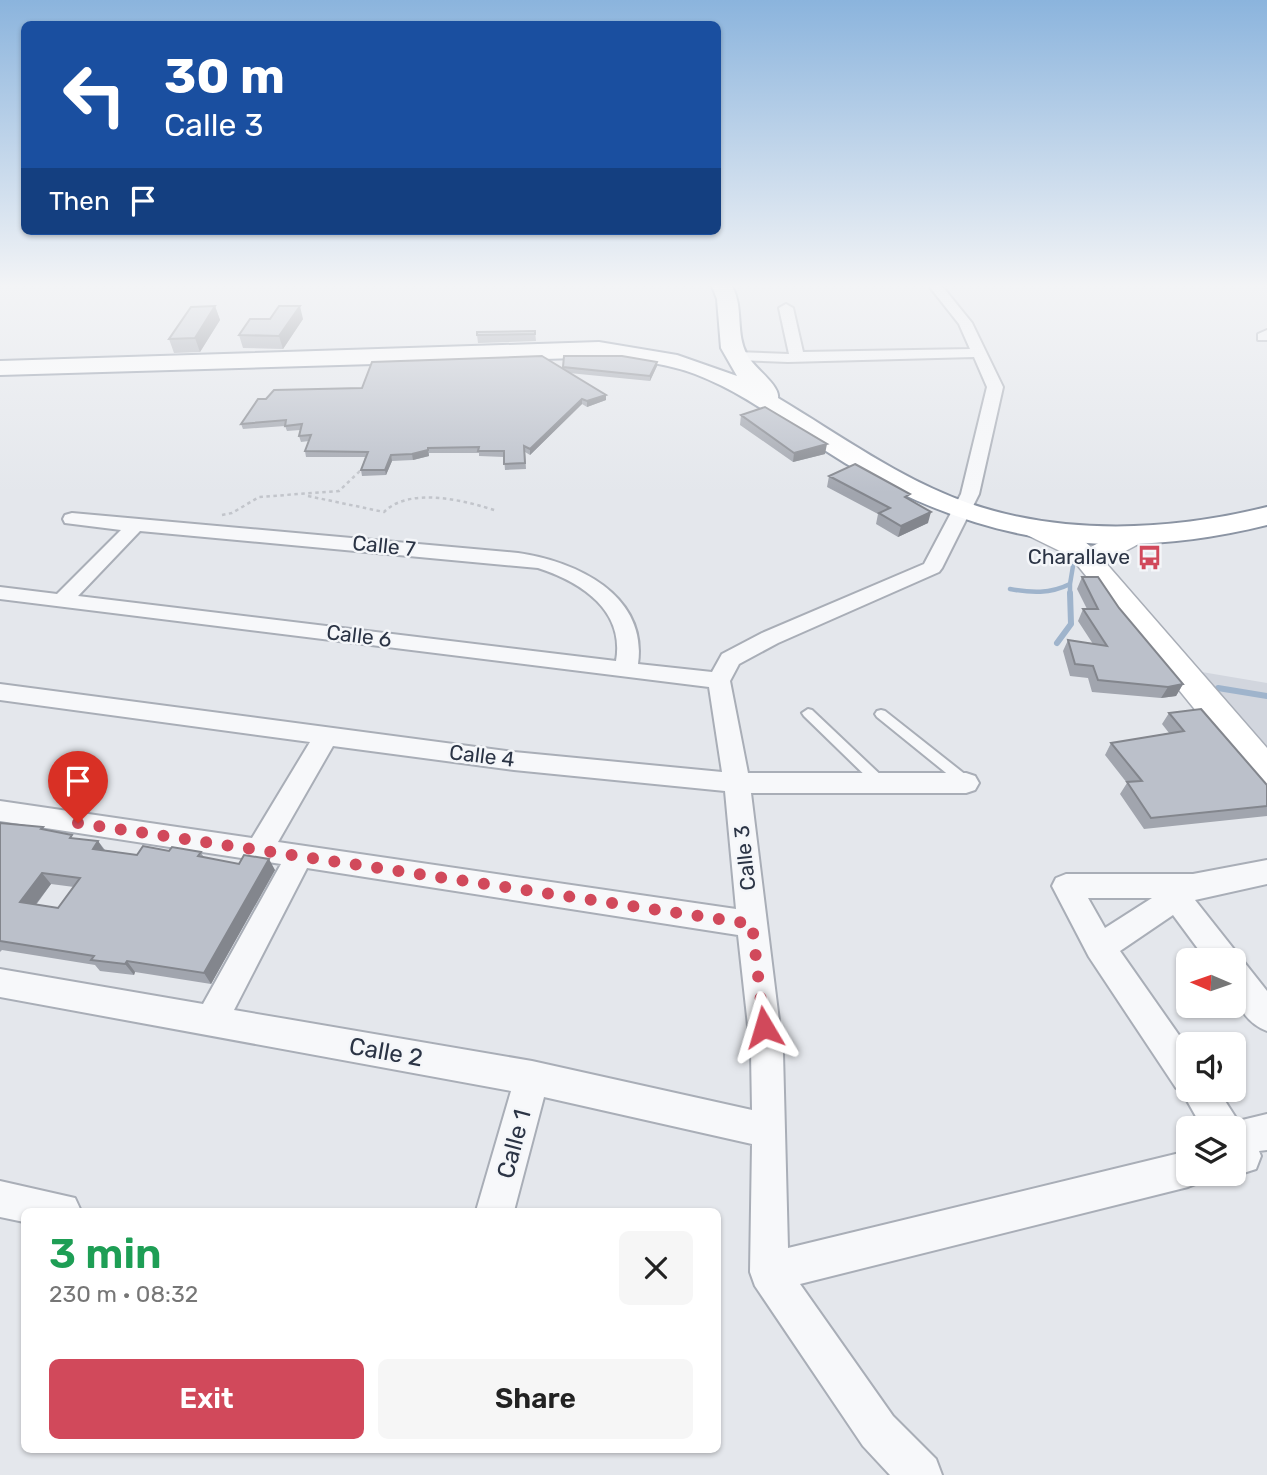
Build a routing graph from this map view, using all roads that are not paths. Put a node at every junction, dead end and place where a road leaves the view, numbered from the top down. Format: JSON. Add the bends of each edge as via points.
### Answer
{"nodes":[{"id":1,"x":415,"y":355,"type":"edge"},
{"id":2,"x":647,"y":355,"type":"edge"},
{"id":3,"x":895,"y":355,"type":"edge"},
{"id":4,"x":979,"y":355,"type":"edge"},
{"id":5,"x":736,"y":356,"type":"joint"},
{"id":6,"x":797,"y":357,"type":"joint"},
{"id":7,"x":0,"y":368,"type":"edge"},
{"id":8,"x":776,"y":406,"type":"junction"},
{"id":9,"x":963,"y":511,"type":"junction"},
{"id":10,"x":1267,"y":516,"type":"edge"},
{"id":11,"x":72,"y":519,"type":"dead end"},
{"id":12,"x":135,"y":526,"type":"junction"},
{"id":13,"x":1035,"y":528,"type":"junction"},
{"id":14,"x":1136,"y":534,"type":"junction"},
{"id":15,"x":1088,"y":560,"type":"junction"},
{"id":16,"x":0,"y":593,"type":"edge"},
{"id":17,"x":63,"y":600,"type":"junction"},
{"id":18,"x":626,"y":669,"type":"junction"},
{"id":19,"x":719,"y":681,"type":"junction"},
{"id":20,"x":0,"y":692,"type":"edge"},
{"id":21,"x":808,"y":713,"type":"dead end"},
{"id":22,"x":881,"y":714,"type":"dead end"},
{"id":23,"x":327,"y":735,"type":"junction"},
{"id":24,"x":1267,"y":772,"type":"edge"},
{"id":25,"x":737,"y":783,"type":"junction"},
{"id":26,"x":881,"y":783,"type":"junction"},
{"id":27,"x":966,"y":783,"type":"joint"},
{"id":28,"x":0,"y":811,"type":"edge"},
{"id":29,"x":259,"y":850,"type":"junction"},
{"id":30,"x":300,"y":856,"type":"junction"},
{"id":31,"x":1267,"y":872,"type":"edge"},
{"id":32,"x":1184,"y":891,"type":"junction"},
{"id":33,"x":752,"y":924,"type":"junction"},
{"id":34,"x":1100,"y":947,"type":"junction"},
{"id":35,"x":1218,"y":948,"type":"edge"},
{"id":36,"x":0,"y":983,"type":"edge"},
{"id":37,"x":1246,"y":988,"type":"edge"},
{"id":38,"x":1267,"y":1016,"type":"edge"},
{"id":39,"x":211,"y":1021,"type":"junction"},
{"id":40,"x":1176,"y":1058,"type":"edge"},
{"id":41,"x":532,"y":1078,"type":"junction"},
{"id":42,"x":770,"y":1131,"type":"junction"},
{"id":43,"x":1267,"y":1132,"type":"edge"},
{"id":44,"x":1246,"y":1138,"type":"edge"},
{"id":45,"x":1176,"y":1172,"type":"edge"},
{"id":46,"x":0,"y":1199,"type":"edge"},
{"id":47,"x":46,"y":1208,"type":"edge"},
{"id":48,"x":496,"y":1208,"type":"edge"},
{"id":49,"x":769,"y":1272,"type":"junction"},
{"id":50,"x":920,"y":1475,"type":"edge"}],
"edges":[{"from":1,"to":7,"type":"highway"},
{"from":2,"to":8,"type":"highway","via":[[702,369]]},
{"from":3,"to":6,"type":"street"},
{"from":4,"to":9,"type":"street","via":[[995,387]]},
{"from":5,"to":6,"type":"street"},
{"from":5,"to":8,"type":"highway"},
{"from":8,"to":9,"type":"highway","via":[[921,494]]},
{"from":9,"to":13,"type":"highway"},
{"from":9,"to":19,"type":"street","via":[[932,568],[730,659]]},
{"from":10,"to":14,"type":"highway","via":[[1191,533]]},
{"from":11,"to":12,"type":"street","name":"Calle 7"},
{"from":12,"to":17,"type":"street"},
{"from":12,"to":18,"type":"street","name":"Calle 7","via":[[379,544],[549,565],[612,601],[632,645]]},
{"from":13,"to":14,"type":"highway"},
{"from":13,"to":15,"type":"street","via":[[1065,542]]},
{"from":14,"to":15,"type":"street"},
{"from":15,"to":24,"type":"street"},
{"from":16,"to":17,"type":"street","name":"Calle 6"},
{"from":17,"to":18,"type":"street","name":"Calle 6"},
{"from":18,"to":19,"type":"street","name":"Calle 6"},
{"from":19,"to":25,"type":"street","name":"Calle 3"},
{"from":20,"to":23,"type":"street","name":"Calle 4"},
{"from":21,"to":26,"type":"lane"},
{"from":22,"to":27,"type":"lane"},
{"from":23,"to":25,"type":"street","name":"Calle 4","via":[[514,761]]},
{"from":23,"to":29,"type":"street"},
{"from":25,"to":26,"type":"street","name":"Calle 4"},
{"from":25,"to":33,"type":"street","name":"Calle 3"},
{"from":26,"to":27,"type":"street","name":"Calle 4"},
{"from":28,"to":29,"type":"street","name":"Calle 3"},
{"from":29,"to":30,"type":"street","name":"Calle 3"},
{"from":30,"to":33,"type":"street","name":"Calle 3"},
{"from":30,"to":39,"type":"street"},
{"from":31,"to":32,"type":"street"},
{"from":32,"to":34,"type":"street"},
{"from":32,"to":34,"type":"street","via":[[1066,886]]},
{"from":32,"to":35,"type":"street"},
{"from":33,"to":42,"type":"street","via":[[767,1053]]},
{"from":34,"to":40,"type":"street"},
{"from":36,"to":39,"type":"street","name":"Calle 2"},
{"from":37,"to":38,"type":"street"},
{"from":39,"to":41,"type":"street","name":"Calle 2"},
{"from":41,"to":42,"type":"street","name":"Calle 2"},
{"from":41,"to":48,"type":"street","name":"Calle 1"},
{"from":42,"to":49,"type":"street"},
{"from":43,"to":44,"type":"street"},
{"from":45,"to":49,"type":"street"},
{"from":46,"to":47,"type":"street"},
{"from":49,"to":50,"type":"street","via":[[878,1431]]}]}
